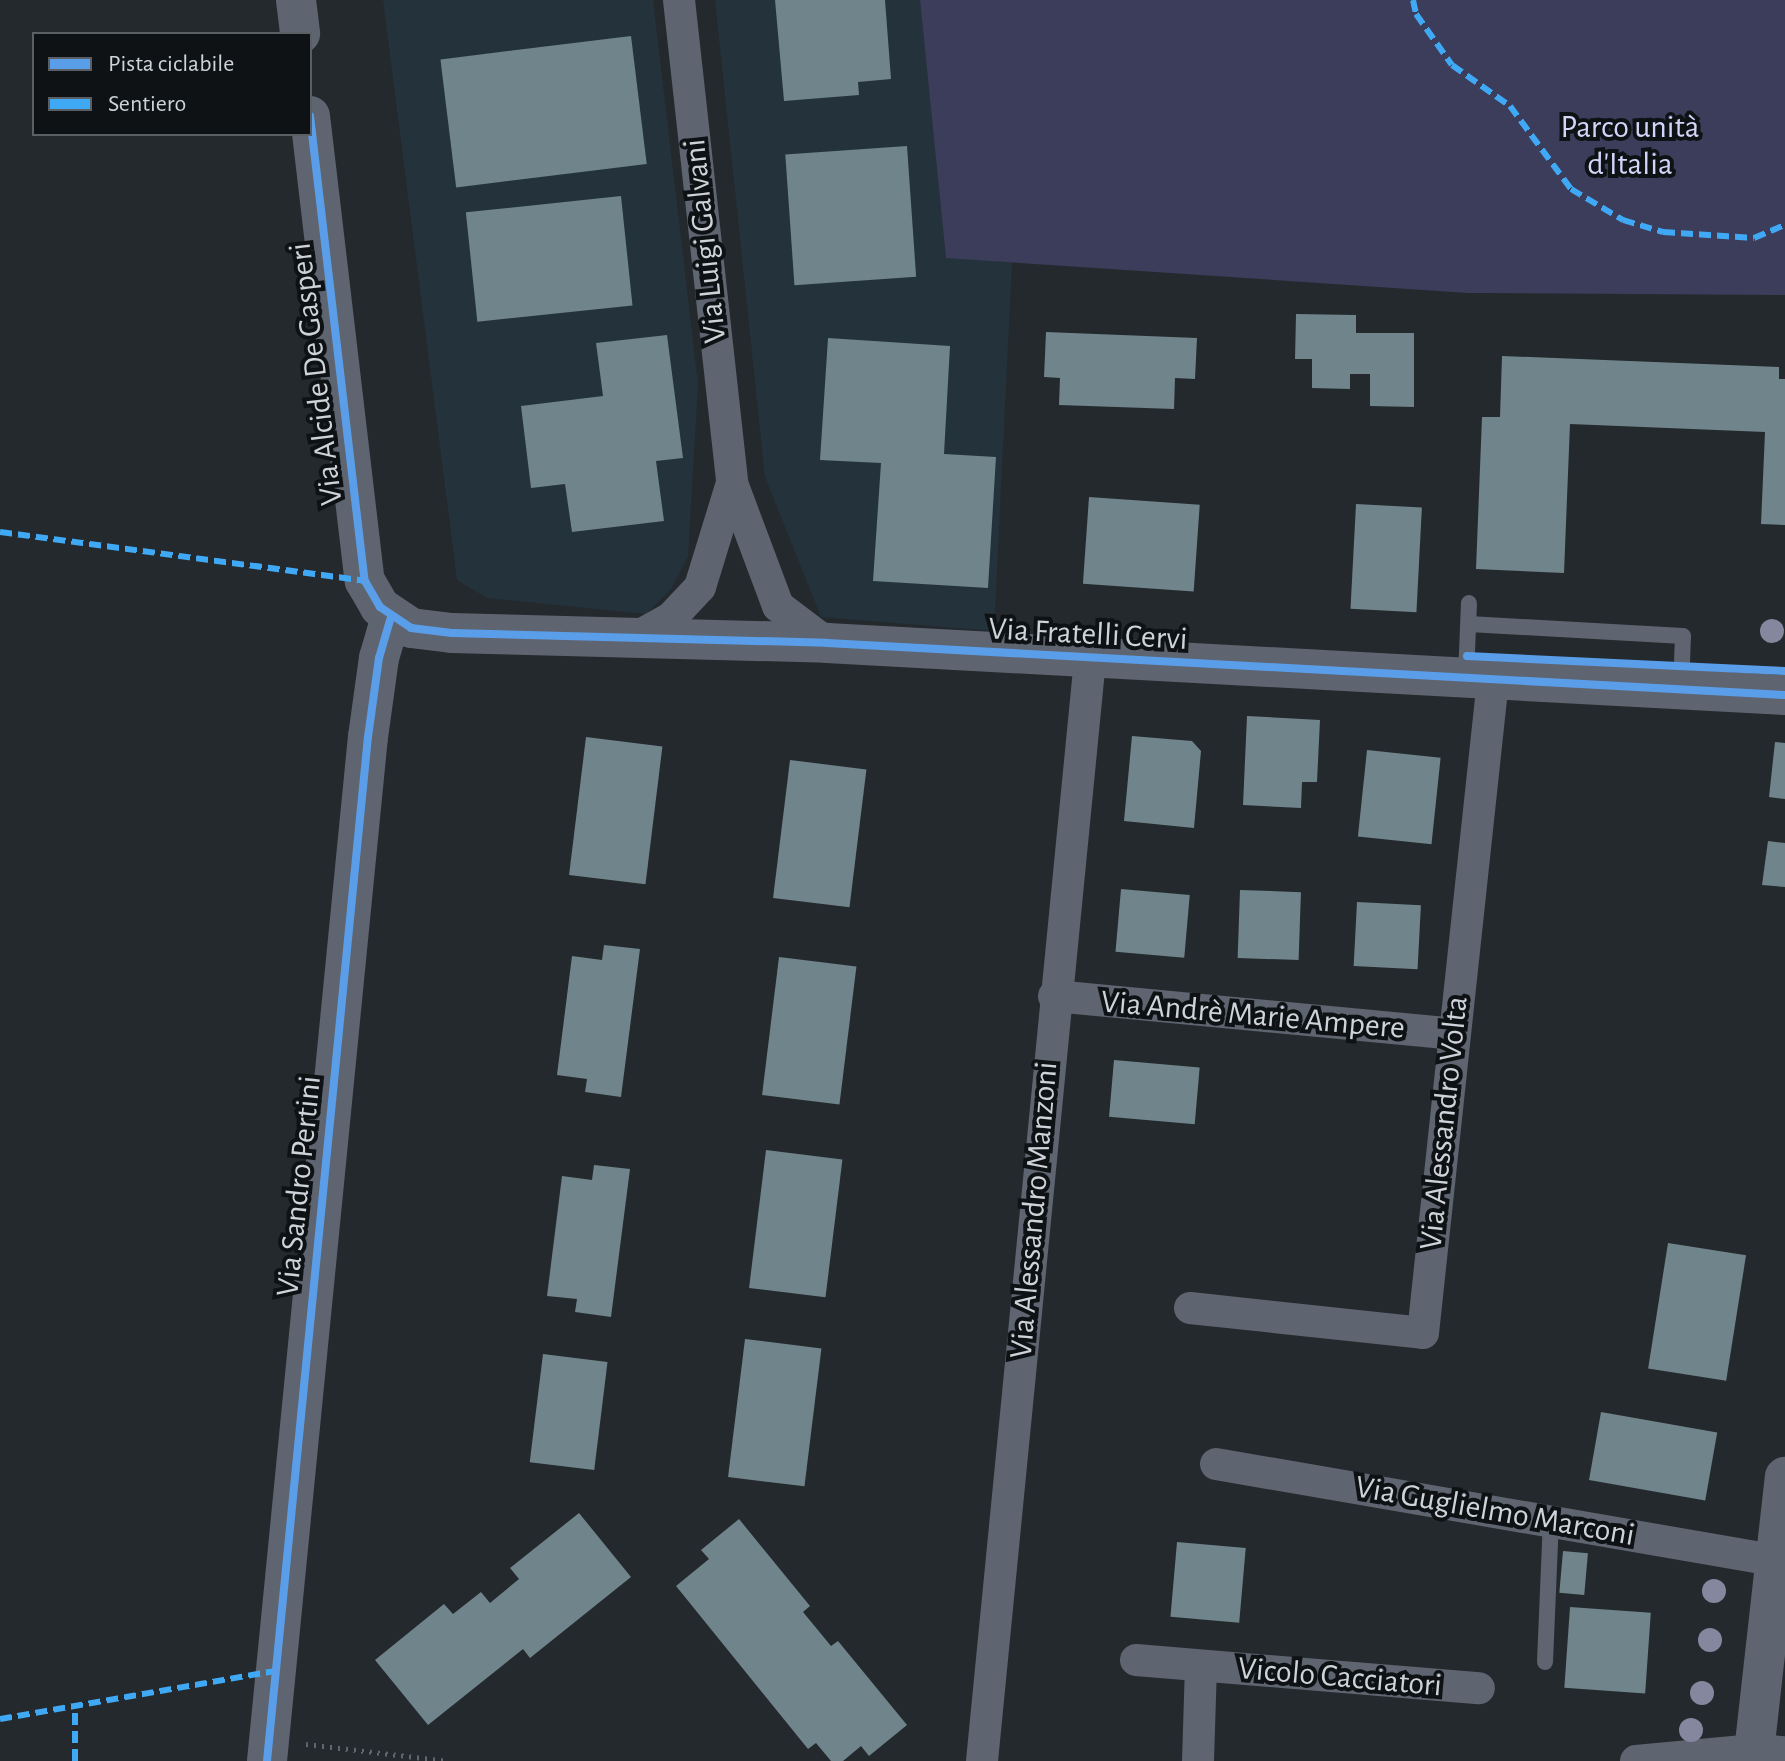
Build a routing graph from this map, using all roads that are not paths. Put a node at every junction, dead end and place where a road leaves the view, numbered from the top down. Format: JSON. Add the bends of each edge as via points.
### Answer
{"nodes":[{"id":1,"x":296,"y":0,"type":"edge"},
{"id":2,"x":679,"y":0,"type":"edge"},
{"id":3,"x":300,"y":32,"type":"edge"},
{"id":4,"x":312,"y":133,"type":"edge"},
{"id":5,"x":732,"y":483,"type":"junction"},
{"id":6,"x":1469,"y":603,"type":"dead end"},
{"id":7,"x":391,"y":617,"type":"junction"},
{"id":8,"x":1469,"y":624,"type":"junction"},
{"id":9,"x":635,"y":638,"type":"junction"},
{"id":10,"x":827,"y":643,"type":"junction"},
{"id":11,"x":1090,"y":659,"type":"junction"},
{"id":12,"x":1479,"y":679,"type":"junction"},
{"id":13,"x":1681,"y":690,"type":"junction"},
{"id":14,"x":1785,"y":695,"type":"edge"},
{"id":15,"x":1054,"y":996,"type":"junction"},
{"id":16,"x":1453,"y":1034,"type":"junction"},
{"id":17,"x":1190,"y":1308,"type":"dead end"},
{"id":18,"x":1216,"y":1464,"type":"dead end"},
{"id":19,"x":1785,"y":1477,"type":"edge"},
{"id":20,"x":1551,"y":1520,"type":"junction"},
{"id":21,"x":1773,"y":1560,"type":"junction"},
{"id":22,"x":1136,"y":1660,"type":"dead end"},
{"id":23,"x":1545,"y":1662,"type":"dead end"},
{"id":24,"x":1201,"y":1666,"type":"junction"},
{"id":25,"x":1479,"y":1688,"type":"dead end"},
{"id":26,"x":268,"y":1750,"type":"edge"},
{"id":27,"x":1764,"y":1754,"type":"edge"},
{"id":28,"x":982,"y":1761,"type":"edge"},
{"id":29,"x":1198,"y":1761,"type":"edge"},
{"id":30,"x":1636,"y":1761,"type":"edge"}],
"edges":[{"from":1,"to":3,"type":"street"},
{"from":2,"to":5,"type":"street","name":"Via Luigi Galvani"},
{"from":4,"to":7,"type":"street","name":"Via Alcide De Gasperi","via":[[362,566],[372,596]]},
{"from":5,"to":9,"type":"street","name":"Via Luigi Galvani","via":[[700,587],[671,618]]},
{"from":5,"to":10,"type":"street","name":"Via Luigi Galvani","via":[[778,606]]},
{"from":6,"to":8,"type":"lane"},
{"from":7,"to":9,"type":"street","name":"Via Fratelli Cervi","via":[[433,633]]},
{"from":7,"to":26,"type":"street","name":"Via Sandro Pertini","via":[[379,658],[368,737]]},
{"from":8,"to":12,"type":"lane"},
{"from":8,"to":13,"type":"lane","via":[[1683,636]]},
{"from":9,"to":10,"type":"street","name":"Via Fratelli Cervi"},
{"from":10,"to":11,"type":"street","name":"Via Fratelli Cervi"},
{"from":11,"to":12,"type":"street","name":"Via Fratelli Cervi"},
{"from":11,"to":15,"type":"street","name":"Via Alessandro Manzoni"},
{"from":12,"to":13,"type":"street","name":"Via Fratelli Cervi"},
{"from":12,"to":16,"type":"street","name":"Via Alessandro Volta"},
{"from":13,"to":14,"type":"street","name":"Via Fratelli Cervi"},
{"from":15,"to":16,"type":"street","name":"Via Andrè Marie Ampere"},
{"from":15,"to":28,"type":"street","name":"Via Alessandro Manzoni"},
{"from":16,"to":17,"type":"street","name":"Via Alessandro Volta","via":[[1423,1333]]},
{"from":18,"to":20,"type":"street","name":"Via Guglielmo Marconi"},
{"from":19,"to":21,"type":"street"},
{"from":20,"to":21,"type":"street","name":"Via Guglielmo Marconi"},
{"from":20,"to":23,"type":"lane"},
{"from":21,"to":27,"type":"street"},
{"from":22,"to":24,"type":"street","name":"Vicolo Cacciatori"},
{"from":24,"to":25,"type":"street","name":"Vicolo Cacciatori"},
{"from":24,"to":29,"type":"street","name":"Vicolo Cacciatori"},
{"from":27,"to":30,"type":"street"}]}
